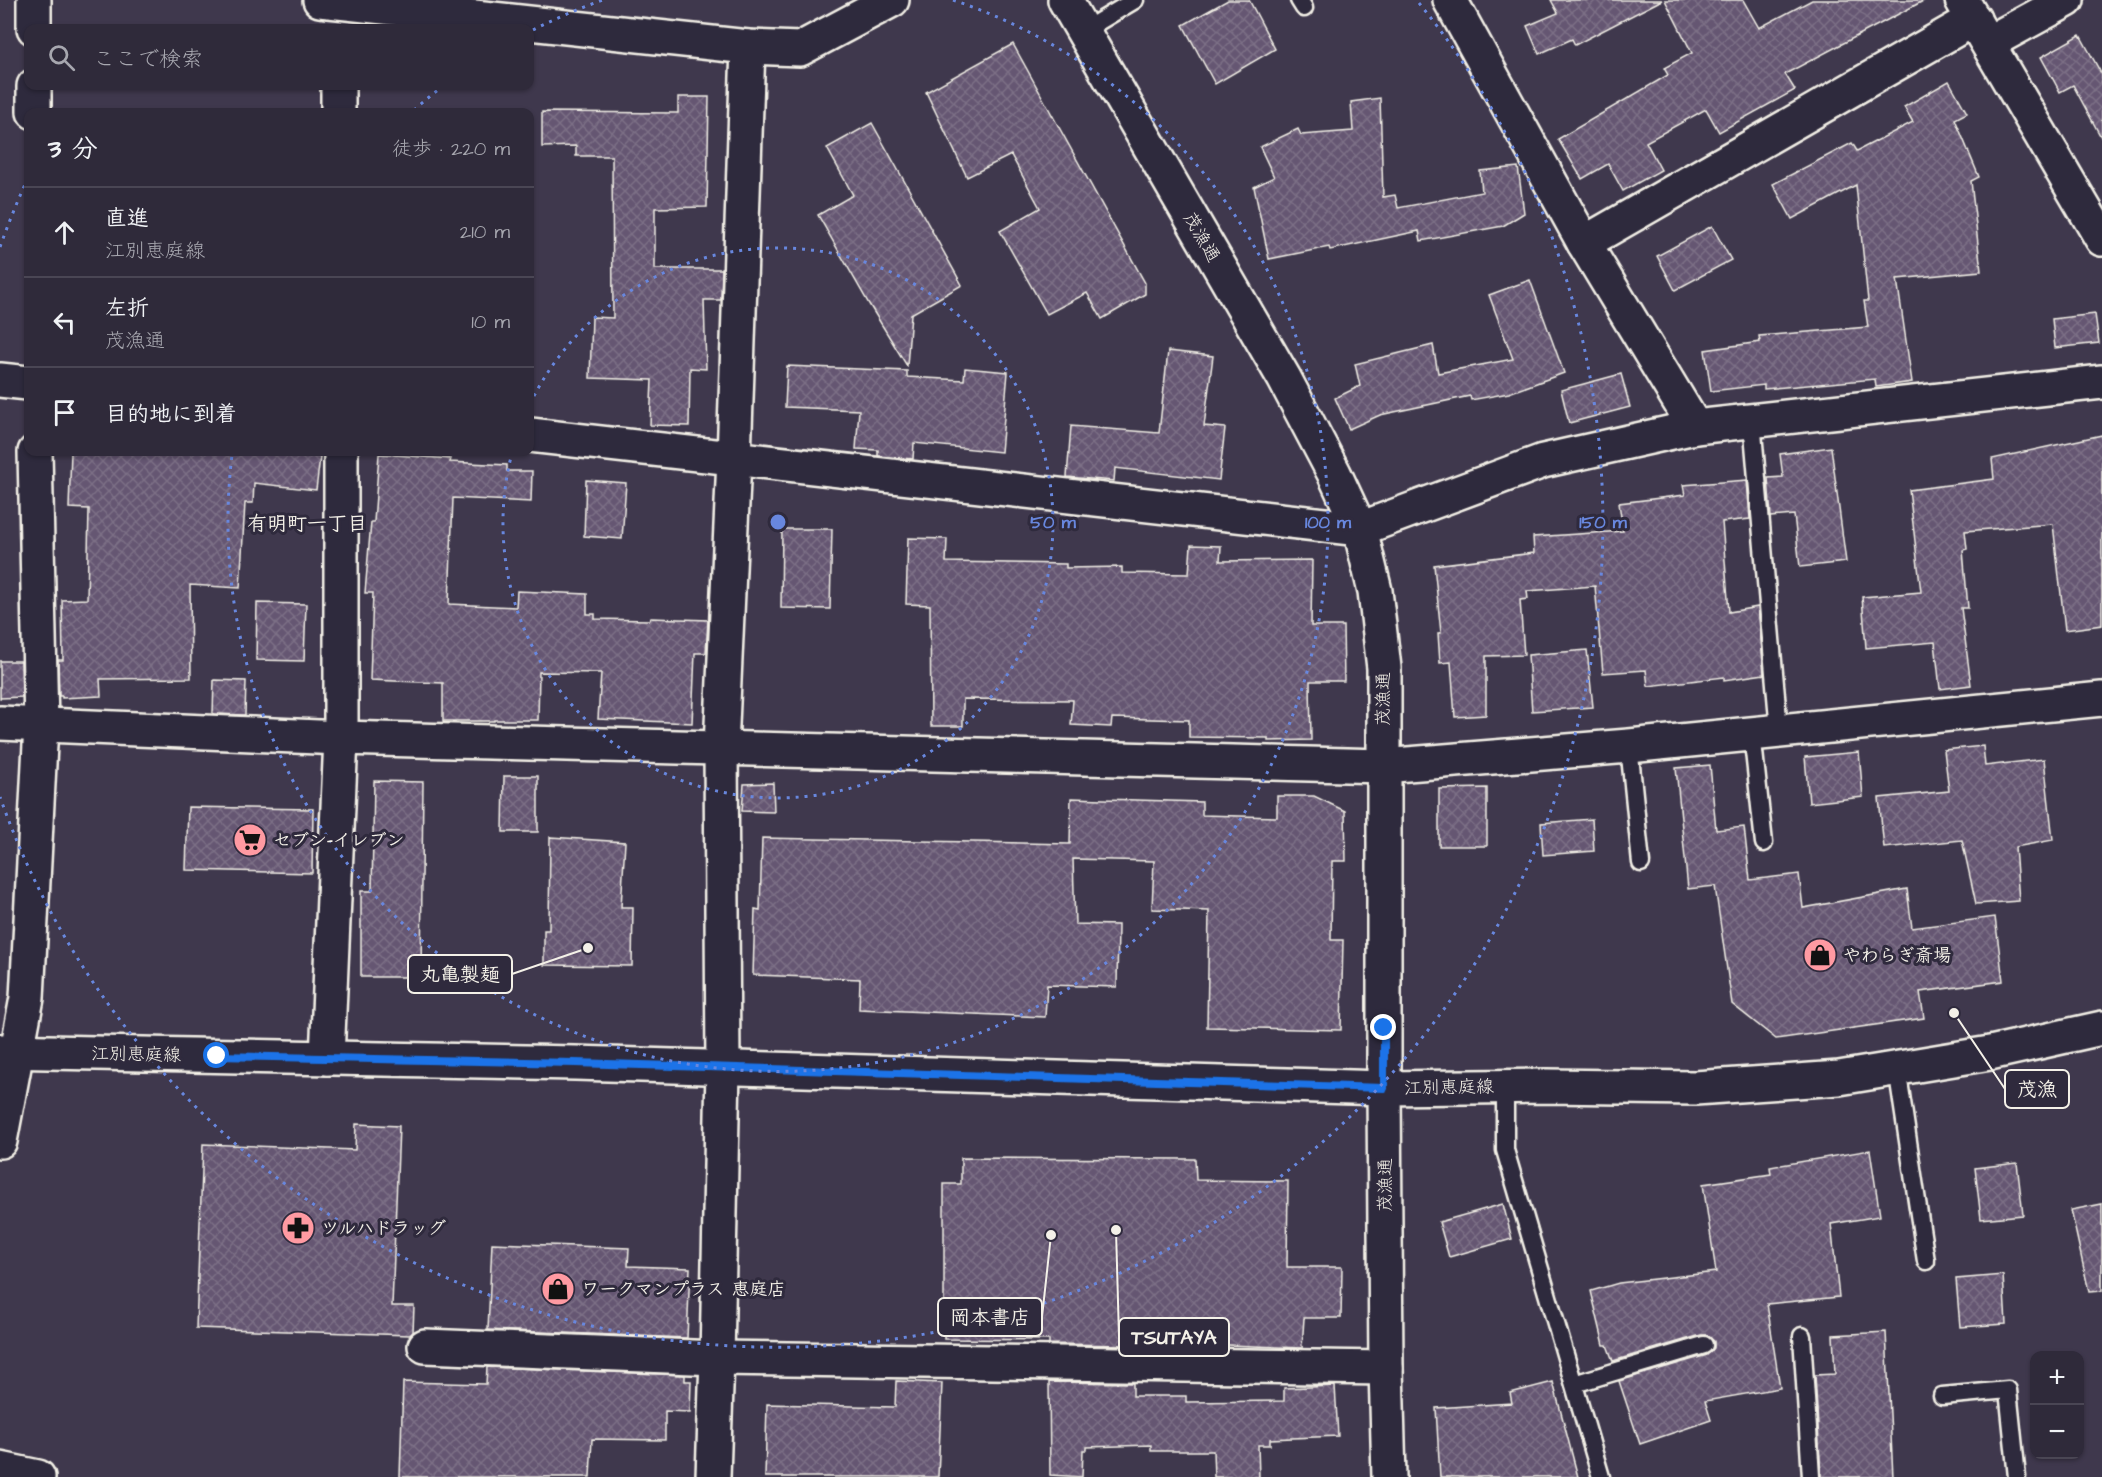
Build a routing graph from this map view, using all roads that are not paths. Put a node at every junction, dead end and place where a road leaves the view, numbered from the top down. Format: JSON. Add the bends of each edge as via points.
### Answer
{"nodes":[{"id":1,"x":34,"y":0,"type":"edge"},
{"id":2,"x":892,"y":0,"type":"edge"},
{"id":3,"x":1065,"y":0,"type":"edge"},
{"id":4,"x":1135,"y":0,"type":"edge"},
{"id":5,"x":2067,"y":0,"type":"edge"},
{"id":6,"x":1462,"y":4,"type":"edge"},
{"id":7,"x":333,"y":8,"type":"edge"},
{"id":8,"x":1974,"y":21,"type":"edge"},
{"id":9,"x":34,"y":24,"type":"edge"},
{"id":10,"x":503,"y":24,"type":"edge"},
{"id":11,"x":534,"y":27,"type":"edge"},
{"id":12,"x":1083,"y":31,"type":"junction"},
{"id":13,"x":748,"y":47,"type":"junction"},
{"id":14,"x":34,"y":90,"type":"edge"},
{"id":15,"x":338,"y":90,"type":"edge"},
{"id":16,"x":34,"y":108,"type":"edge"},
{"id":17,"x":338,"y":108,"type":"edge"},
{"id":18,"x":2099,"y":228,"type":"edge"},
{"id":19,"x":1584,"y":243,"type":"junction"},
{"id":20,"x":0,"y":380,"type":"edge"},
{"id":21,"x":2102,"y":382,"type":"edge"},
{"id":22,"x":24,"y":383,"type":"edge"},
{"id":23,"x":1752,"y":421,"type":"junction"},
{"id":24,"x":1695,"y":427,"type":"junction"},
{"id":25,"x":534,"y":435,"type":"edge"},
{"id":26,"x":35,"y":456,"type":"edge"},
{"id":27,"x":341,"y":456,"type":"edge"},
{"id":28,"x":734,"y":459,"type":"junction"},
{"id":29,"x":1360,"y":530,"type":"junction"},
{"id":30,"x":2102,"y":699,"type":"edge"},
{"id":31,"x":0,"y":723,"type":"edge"},
{"id":32,"x":41,"y":725,"type":"junction"},
{"id":33,"x":1766,"y":732,"type":"junction"},
{"id":34,"x":340,"y":738,"type":"junction"},
{"id":35,"x":1629,"y":746,"type":"junction"},
{"id":36,"x":721,"y":747,"type":"junction"},
{"id":37,"x":1383,"y":766,"type":"junction"},
{"id":38,"x":1764,"y":843,"type":"dead end"},
{"id":39,"x":1641,"y":862,"type":"dead end"},
{"id":40,"x":2102,"y":1028,"type":"edge"},
{"id":41,"x":9,"y":1051,"type":"edge"},
{"id":42,"x":327,"y":1058,"type":"junction"},
{"id":43,"x":723,"y":1068,"type":"junction"},
{"id":44,"x":1898,"y":1068,"type":"junction"},
{"id":45,"x":1505,"y":1087,"type":"junction"},
{"id":46,"x":1384,"y":1088,"type":"junction"},
{"id":47,"x":0,"y":1141,"type":"edge"},
{"id":48,"x":1926,"y":1261,"type":"dead end"},
{"id":49,"x":1802,"y":1336,"type":"dead end"},
{"id":50,"x":1704,"y":1345,"type":"dead end"},
{"id":51,"x":425,"y":1346,"type":"dead end"},
{"id":52,"x":717,"y":1358,"type":"junction"},
{"id":53,"x":1386,"y":1368,"type":"junction"},
{"id":54,"x":1574,"y":1384,"type":"junction"},
{"id":55,"x":1942,"y":1395,"type":"dead end"},
{"id":56,"x":0,"y":1469,"type":"edge"},
{"id":57,"x":38,"y":1477,"type":"edge"},
{"id":58,"x":712,"y":1477,"type":"edge"},
{"id":59,"x":1389,"y":1477,"type":"edge"},
{"id":60,"x":1601,"y":1477,"type":"edge"},
{"id":61,"x":1811,"y":1477,"type":"edge"},
{"id":62,"x":2017,"y":1477,"type":"edge"}],
"edges":[{"from":1,"to":9,"type":"street"},
{"from":2,"to":13,"type":"street","via":[[800,50]]},
{"from":3,"to":12,"type":"street","name":"茂漁通"},
{"from":4,"to":12,"type":"lane"},
{"from":5,"to":8,"type":"street"},
{"from":6,"to":19,"type":"street"},
{"from":7,"to":10,"type":"street"},
{"from":8,"to":18,"type":"street"},
{"from":8,"to":19,"type":"street"},
{"from":11,"to":13,"type":"street"},
{"from":12,"to":29,"type":"street","name":"茂漁通","via":[[1284,378]]},
{"from":13,"to":28,"type":"street"},
{"from":14,"to":16,"type":"street"},
{"from":15,"to":17,"type":"street"},
{"from":19,"to":24,"type":"street"},
{"from":20,"to":22,"type":"street"},
{"from":21,"to":23,"type":"street"},
{"from":23,"to":24,"type":"street"},
{"from":23,"to":33,"type":"lane"},
{"from":24,"to":29,"type":"street","via":[[1543,461]]},
{"from":25,"to":28,"type":"street"},
{"from":26,"to":32,"type":"street"},
{"from":27,"to":34,"type":"street"},
{"from":28,"to":29,"type":"street"},
{"from":28,"to":36,"type":"street"},
{"from":29,"to":37,"type":"street","name":"茂漁通","via":[[1375,591],[1384,668]]},
{"from":30,"to":33,"type":"street"},
{"from":31,"to":32,"type":"street"},
{"from":32,"to":34,"type":"street"},
{"from":32,"to":41,"type":"street","via":[[27,998]]},
{"from":33,"to":35,"type":"street"},
{"from":33,"to":38,"type":"lane"},
{"from":34,"to":36,"type":"street"},
{"from":34,"to":42,"type":"street"},
{"from":35,"to":37,"type":"street"},
{"from":35,"to":39,"type":"lane"},
{"from":36,"to":37,"type":"street"},
{"from":36,"to":43,"type":"street"},
{"from":37,"to":46,"type":"street","name":"茂漁通"},
{"from":40,"to":44,"type":"street","name":"江別恵庭線"},
{"from":41,"to":42,"type":"street","name":"江別恵庭線"},
{"from":41,"to":47,"type":"street"},
{"from":42,"to":43,"type":"street","name":"江別恵庭線"},
{"from":43,"to":46,"type":"street","name":"江別恵庭線"},
{"from":43,"to":52,"type":"street"},
{"from":44,"to":45,"type":"street","name":"江別恵庭線","via":[[1839,1078],[1695,1088]]},
{"from":44,"to":48,"type":"lane"},
{"from":45,"to":46,"type":"street","name":"江別恵庭線"},
{"from":45,"to":54,"type":"lane","via":[[1505,1150]]},
{"from":46,"to":53,"type":"street","name":"茂漁通"},
{"from":49,"to":61,"type":"lane"},
{"from":50,"to":54,"type":"lane"},
{"from":51,"to":52,"type":"street"},
{"from":52,"to":53,"type":"street"},
{"from":52,"to":58,"type":"street"},
{"from":53,"to":59,"type":"street","name":"茂漁通"},
{"from":54,"to":60,"type":"lane"},
{"from":55,"to":62,"type":"lane","via":[[2008,1390]]},
{"from":56,"to":57,"type":"street"}]}
